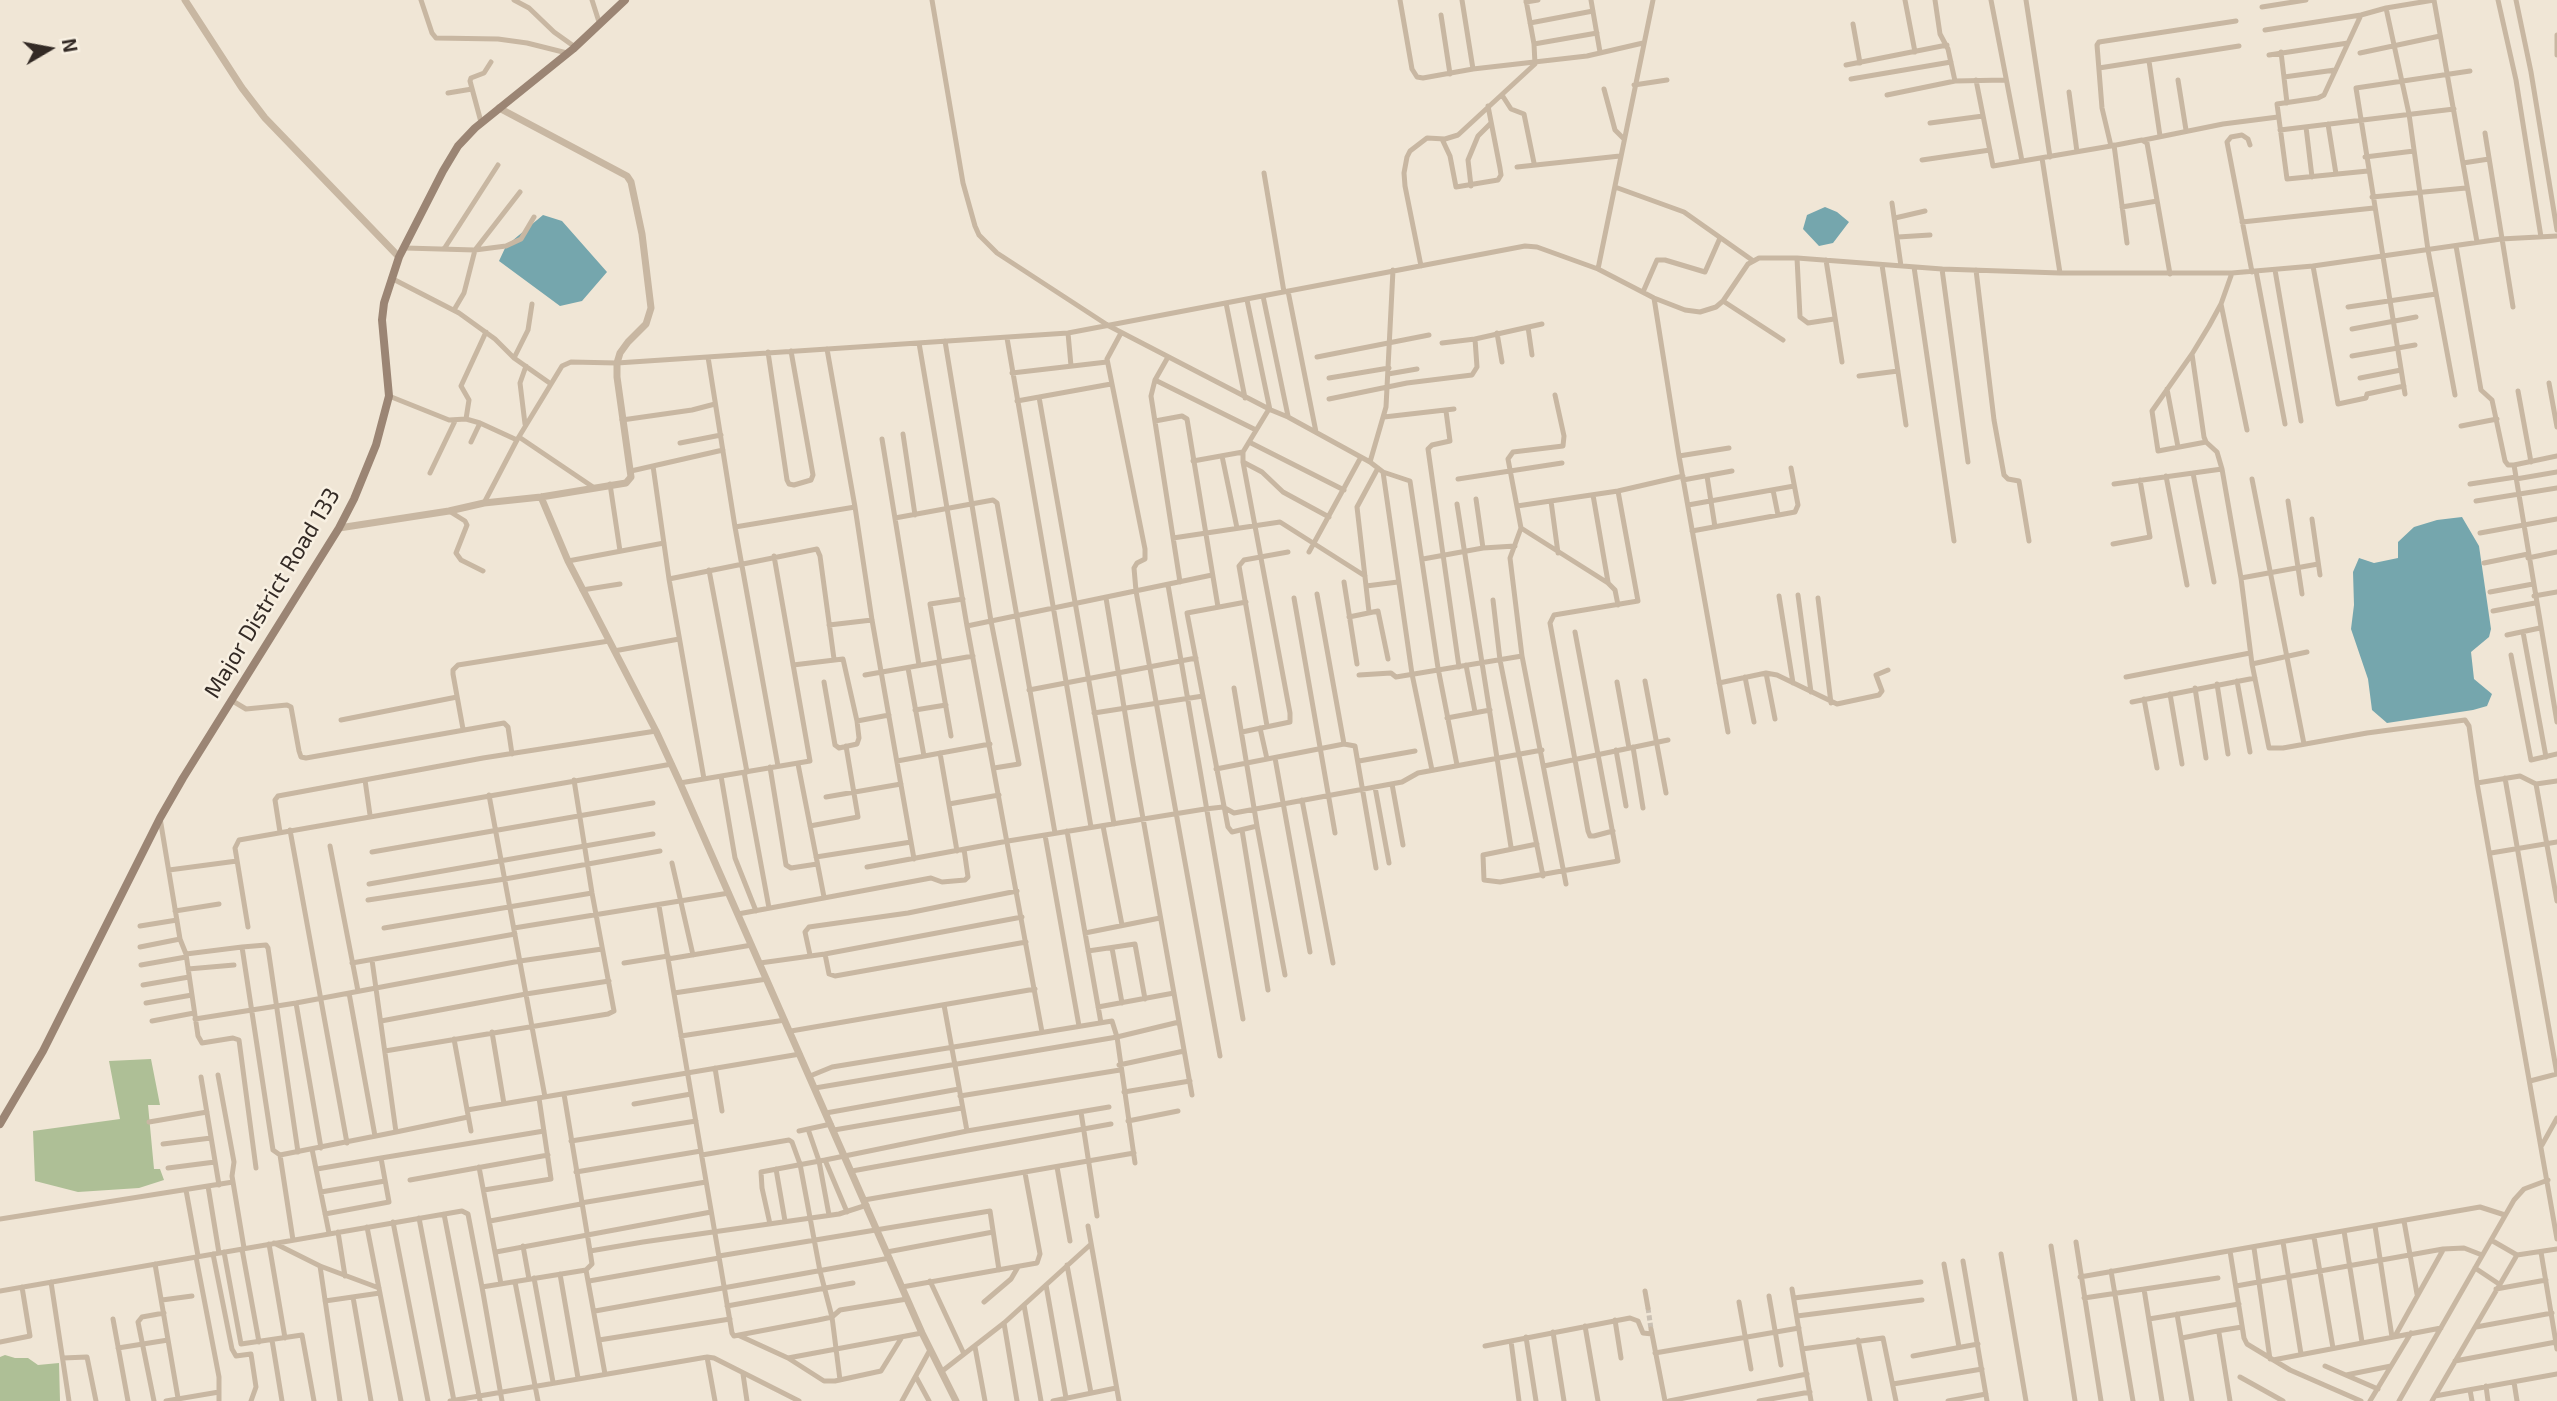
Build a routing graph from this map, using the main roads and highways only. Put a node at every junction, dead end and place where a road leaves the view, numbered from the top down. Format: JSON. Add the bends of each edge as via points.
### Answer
{"nodes":[{"id":1,"x":625,"y":0,"type":"edge"},
{"id":2,"x":0,"y":1124,"type":"edge"}],
"edges":[{"from":1,"to":2,"type":"main road","name":"Major District Road 133","via":[[575,47],[481,122],[449,160],[391,278],[382,316],[389,396],[372,455],[340,528],[160,818],[43,1051]]}]}
